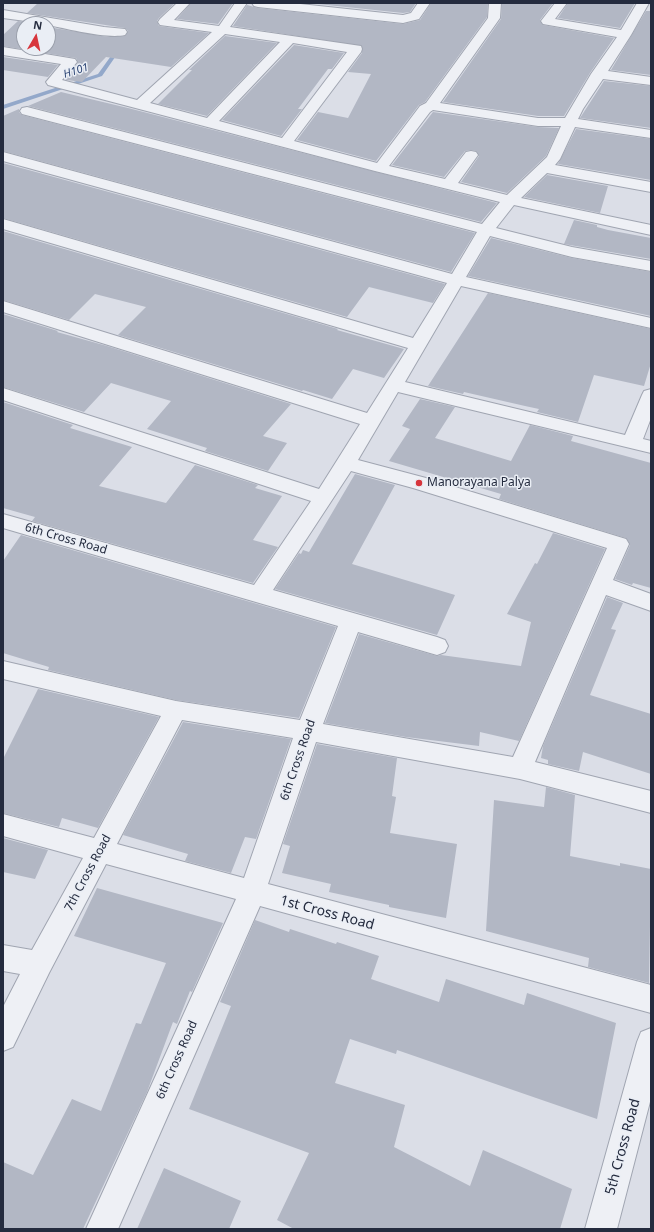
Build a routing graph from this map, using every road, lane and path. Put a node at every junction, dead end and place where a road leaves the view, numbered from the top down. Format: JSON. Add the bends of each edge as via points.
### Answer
{"nodes":[{"id":1,"x":184,"y":3,"type":"edge"},
{"id":2,"x":241,"y":3,"type":"edge"},
{"id":3,"x":258,"y":3,"type":"edge"},
{"id":4,"x":424,"y":3,"type":"edge"},
{"id":5,"x":494,"y":3,"type":"edge"},
{"id":6,"x":561,"y":3,"type":"edge"},
{"id":7,"x":643,"y":3,"type":"edge"},
{"id":8,"x":3,"y":14,"type":"edge"},
{"id":9,"x":222,"y":30,"type":"junction"},
{"id":10,"x":121,"y":32,"type":"dead end"},
{"id":11,"x":624,"y":35,"type":"junction"},
{"id":12,"x":290,"y":39,"type":"junction"},
{"id":13,"x":3,"y":50,"type":"edge"},
{"id":14,"x":598,"y":74,"type":"junction"},
{"id":15,"x":651,"y":81,"type":"edge"},
{"id":16,"x":140,"y":105,"type":"junction"},
{"id":17,"x":431,"y":106,"type":"junction"},
{"id":18,"x":27,"y":111,"type":"dead end"},
{"id":19,"x":569,"y":122,"type":"junction"},
{"id":20,"x":210,"y":123,"type":"junction"},
{"id":21,"x":651,"y":134,"type":"edge"},
{"id":22,"x":286,"y":142,"type":"junction"},
{"id":23,"x":471,"y":155,"type":"dead end"},
{"id":24,"x":3,"y":156,"type":"edge"},
{"id":25,"x":380,"y":168,"type":"junction"},
{"id":26,"x":544,"y":168,"type":"junction"},
{"id":27,"x":448,"y":185,"type":"junction"},
{"id":28,"x":651,"y":187,"type":"edge"},
{"id":29,"x":510,"y":200,"type":"junction"},
{"id":30,"x":3,"y":224,"type":"edge"},
{"id":31,"x":486,"y":230,"type":"junction"},
{"id":32,"x":651,"y":230,"type":"edge"},
{"id":33,"x":651,"y":266,"type":"edge"},
{"id":34,"x":456,"y":280,"type":"junction"},
{"id":35,"x":3,"y":306,"type":"edge"},
{"id":36,"x":651,"y":323,"type":"edge"},
{"id":37,"x":418,"y":345,"type":"junction"},
{"id":38,"x":393,"y":385,"type":"junction"},
{"id":39,"x":3,"y":394,"type":"edge"},
{"id":40,"x":651,"y":395,"type":"edge"},
{"id":41,"x":371,"y":421,"type":"junction"},
{"id":42,"x":632,"y":442,"type":"junction"},
{"id":43,"x":651,"y":447,"type":"edge"},
{"id":44,"x":346,"y":463,"type":"junction"},
{"id":45,"x":322,"y":497,"type":"junction"},
{"id":46,"x":3,"y":521,"type":"edge"},
{"id":47,"x":600,"y":584,"type":"junction"},
{"id":48,"x":260,"y":594,"type":"junction"},
{"id":49,"x":651,"y":603,"type":"edge"},
{"id":50,"x":351,"y":622,"type":"junction"},
{"id":51,"x":437,"y":646,"type":"dead end"},
{"id":52,"x":3,"y":670,"type":"edge"},
{"id":53,"x":176,"y":710,"type":"junction"},
{"id":54,"x":308,"y":731,"type":"junction"},
{"id":55,"x":520,"y":769,"type":"junction"},
{"id":56,"x":651,"y":802,"type":"edge"},
{"id":57,"x":3,"y":825,"type":"edge"},
{"id":58,"x":100,"y":851,"type":"junction"},
{"id":59,"x":252,"y":893,"type":"junction"},
{"id":60,"x":3,"y":958,"type":"edge"},
{"id":61,"x":39,"y":964,"type":"junction"},
{"id":62,"x":651,"y":999,"type":"edge"},
{"id":63,"x":3,"y":1036,"type":"edge"},
{"id":64,"x":651,"y":1042,"type":"edge"},
{"id":65,"x":102,"y":1229,"type":"edge"},
{"id":66,"x":601,"y":1229,"type":"edge"}],
"edges":[{"from":1,"to":9,"type":"street","via":[[164,22]]},
{"from":2,"to":9,"type":"street"},
{"from":3,"to":4,"type":"street","via":[[403,19],[414,16]]},
{"from":5,"to":17,"type":"street","via":[[494,18]]},
{"from":6,"to":11,"type":"street","via":[[547,21]]},
{"from":7,"to":11,"type":"street"},
{"from":8,"to":10,"type":"street"},
{"from":9,"to":12,"type":"street"},
{"from":9,"to":16,"type":"street"},
{"from":11,"to":14,"type":"street"},
{"from":12,"to":20,"type":"street"},
{"from":12,"to":22,"type":"street","via":[[356,49]]},
{"from":13,"to":16,"type":"street","via":[[70,62],[53,82]]},
{"from":14,"to":15,"type":"street"},
{"from":14,"to":19,"type":"street"},
{"from":16,"to":20,"type":"street"},
{"from":17,"to":19,"type":"street","via":[[538,122]]},
{"from":17,"to":25,"type":"street","via":[[425,110]]},
{"from":18,"to":31,"type":"street"},
{"from":19,"to":21,"type":"street"},
{"from":19,"to":26,"type":"street","via":[[554,159]]},
{"from":20,"to":22,"type":"street"},
{"from":22,"to":25,"type":"street"},
{"from":23,"to":27,"type":"street"},
{"from":24,"to":34,"type":"street"},
{"from":25,"to":27,"type":"street"},
{"from":26,"to":28,"type":"street"},
{"from":26,"to":29,"type":"street"},
{"from":27,"to":29,"type":"street"},
{"from":29,"to":31,"type":"street"},
{"from":29,"to":32,"type":"street"},
{"from":30,"to":37,"type":"street"},
{"from":31,"to":33,"type":"street","via":[[572,252]]},
{"from":31,"to":34,"type":"street"},
{"from":34,"to":36,"type":"street"},
{"from":34,"to":37,"type":"street"},
{"from":35,"to":41,"type":"street"},
{"from":37,"to":38,"type":"street"},
{"from":38,"to":41,"type":"street"},
{"from":38,"to":42,"type":"street"},
{"from":39,"to":45,"type":"street"},
{"from":40,"to":42,"type":"street"},
{"from":41,"to":44,"type":"street"},
{"from":42,"to":43,"type":"street"},
{"from":44,"to":45,"type":"street"},
{"from":44,"to":47,"type":"street","via":[[419,482],[619,544]]},
{"from":45,"to":48,"type":"street"},
{"from":46,"to":48,"type":"street","name":"6th Cross Road"},
{"from":47,"to":49,"type":"street"},
{"from":47,"to":55,"type":"street"},
{"from":48,"to":50,"type":"street","name":"6th Cross Road"},
{"from":50,"to":51,"type":"street"},
{"from":50,"to":54,"type":"street","name":"6th Cross Road"},
{"from":52,"to":53,"type":"street"},
{"from":53,"to":54,"type":"street"},
{"from":53,"to":58,"type":"street","name":"7th Cross Road"},
{"from":54,"to":55,"type":"street"},
{"from":54,"to":59,"type":"street","name":"6th Cross Road"},
{"from":55,"to":56,"type":"street"},
{"from":57,"to":58,"type":"street","name":"1st Cross Road"},
{"from":58,"to":59,"type":"street","name":"1st Cross Road"},
{"from":58,"to":61,"type":"street","name":"7th Cross Road"},
{"from":59,"to":62,"type":"street","name":"1st Cross Road"},
{"from":59,"to":65,"type":"street","name":"6th Cross Road"},
{"from":60,"to":61,"type":"street"},
{"from":61,"to":63,"type":"street","name":"7th Cross Road"},
{"from":64,"to":66,"type":"street","name":"5th Cross Road"}]}
